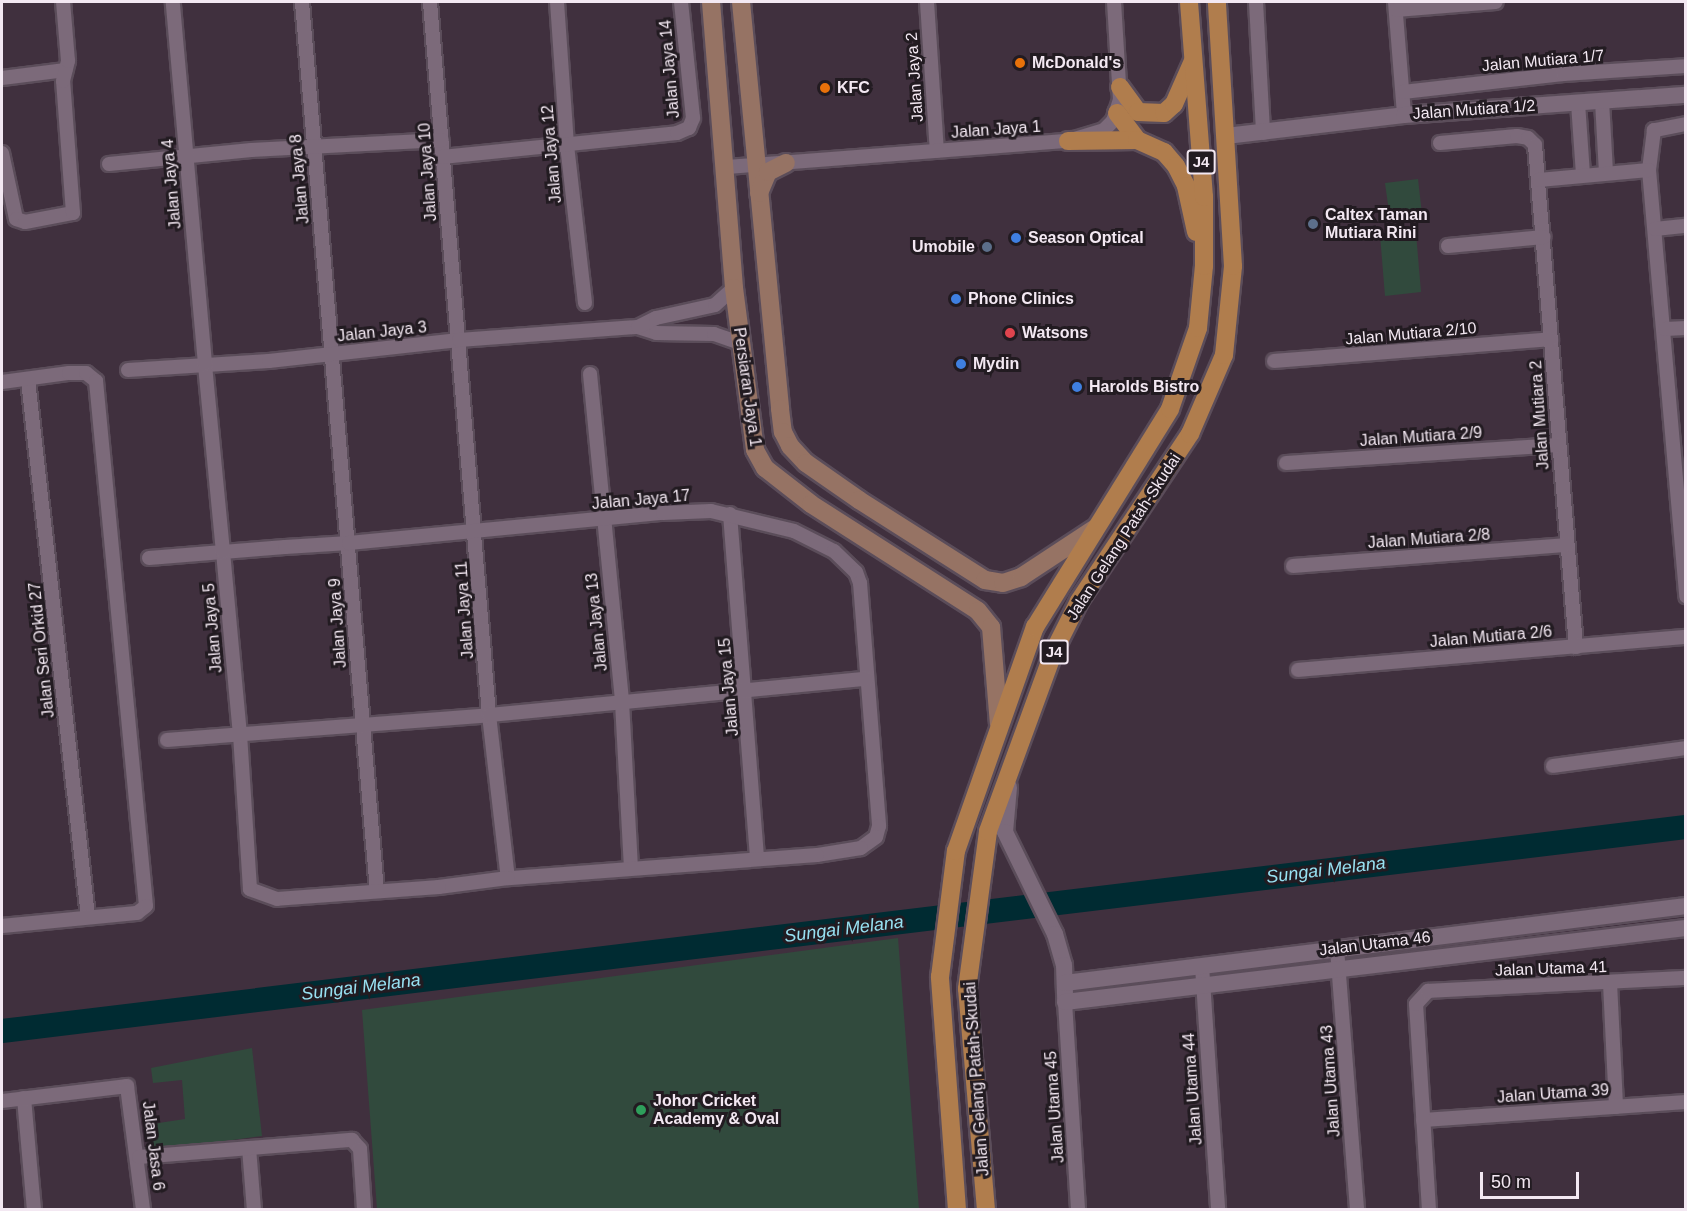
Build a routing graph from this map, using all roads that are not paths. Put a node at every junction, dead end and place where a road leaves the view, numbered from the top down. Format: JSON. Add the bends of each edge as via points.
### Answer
{"nodes":[{"id":1,"x":63,"y":2,"type":"edge"},
{"id":2,"x":173,"y":2,"type":"edge"},
{"id":3,"x":302,"y":2,"type":"edge"},
{"id":4,"x":430,"y":2,"type":"edge"},
{"id":5,"x":557,"y":2,"type":"edge"},
{"id":6,"x":681,"y":2,"type":"edge"},
{"id":7,"x":711,"y":2,"type":"edge"},
{"id":8,"x":741,"y":2,"type":"edge"},
{"id":9,"x":927,"y":2,"type":"edge"},
{"id":10,"x":1114,"y":2,"type":"edge"},
{"id":11,"x":1189,"y":2,"type":"edge"},
{"id":12,"x":1217,"y":2,"type":"edge"},
{"id":13,"x":1256,"y":2,"type":"edge"},
{"id":14,"x":1496,"y":2,"type":"edge"},
{"id":15,"x":1396,"y":6,"type":"edge"},
{"id":16,"x":1194,"y":58,"type":"junction"},
{"id":17,"x":1686,"y":66,"type":"edge"},
{"id":18,"x":65,"y":70,"type":"junction"},
{"id":19,"x":2,"y":78,"type":"edge"},
{"id":20,"x":1120,"y":87,"type":"junction"},
{"id":21,"x":1403,"y":92,"type":"junction"},
{"id":22,"x":1686,"y":95,"type":"edge"},
{"id":23,"x":1602,"y":102,"type":"junction"},
{"id":24,"x":1578,"y":103,"type":"junction"},
{"id":25,"x":1117,"y":113,"type":"junction"},
{"id":26,"x":1404,"y":115,"type":"junction"},
{"id":27,"x":1686,"y":124,"type":"edge"},
{"id":28,"x":1263,"y":133,"type":"junction"},
{"id":29,"x":1226,"y":136,"type":"junction"},
{"id":30,"x":442,"y":140,"type":"junction"},
{"id":31,"x":1137,"y":140,"type":"junction"},
{"id":32,"x":1068,"y":141,"type":"junction"},
{"id":33,"x":1440,"y":142,"type":"dead end"},
{"id":34,"x":567,"y":145,"type":"junction"},
{"id":35,"x":313,"y":146,"type":"junction"},
{"id":36,"x":937,"y":151,"type":"junction"},
{"id":37,"x":2,"y":153,"type":"edge"},
{"id":38,"x":186,"y":157,"type":"junction"},
{"id":39,"x":442,"y":157,"type":"junction"},
{"id":40,"x":786,"y":163,"type":"junction"},
{"id":41,"x":109,"y":164,"type":"dead end"},
{"id":42,"x":756,"y":165,"type":"junction"},
{"id":43,"x":727,"y":167,"type":"junction"},
{"id":44,"x":1649,"y":170,"type":"junction"},
{"id":45,"x":1606,"y":173,"type":"junction"},
{"id":46,"x":1583,"y":175,"type":"junction"},
{"id":47,"x":1539,"y":180,"type":"junction"},
{"id":48,"x":759,"y":198,"type":"junction"},
{"id":49,"x":1686,"y":226,"type":"edge"},
{"id":50,"x":1655,"y":229,"type":"junction"},
{"id":51,"x":1544,"y":237,"type":"junction"},
{"id":52,"x":1448,"y":246,"type":"dead end"},
{"id":53,"x":1204,"y":266,"type":"junction"},
{"id":54,"x":734,"y":288,"type":"junction"},
{"id":55,"x":585,"y":303,"type":"dead end"},
{"id":56,"x":638,"y":327,"type":"junction"},
{"id":57,"x":1686,"y":328,"type":"edge"},
{"id":58,"x":1665,"y":329,"type":"junction"},
{"id":59,"x":1551,"y":339,"type":"junction"},
{"id":60,"x":459,"y":340,"type":"junction"},
{"id":61,"x":740,"y":343,"type":"junction"},
{"id":62,"x":332,"y":353,"type":"junction"},
{"id":63,"x":1274,"y":361,"type":"dead end"},
{"id":64,"x":205,"y":364,"type":"junction"},
{"id":65,"x":128,"y":369,"type":"dead end"},
{"id":66,"x":590,"y":374,"type":"dead end"},
{"id":67,"x":28,"y":380,"type":"junction"},
{"id":68,"x":2,"y":382,"type":"edge"},
{"id":69,"x":1679,"y":435,"type":"edge"},
{"id":70,"x":1558,"y":445,"type":"junction"},
{"id":71,"x":1286,"y":463,"type":"dead end"},
{"id":72,"x":859,"y":500,"type":"junction"},
{"id":73,"x":730,"y":514,"type":"junction"},
{"id":74,"x":603,"y":520,"type":"junction"},
{"id":75,"x":839,"y":522,"type":"junction"},
{"id":76,"x":476,"y":529,"type":"junction"},
{"id":77,"x":1094,"y":529,"type":"junction"},
{"id":78,"x":1684,"y":535,"type":"edge"},
{"id":79,"x":349,"y":543,"type":"junction"},
{"id":80,"x":1568,"y":545,"type":"junction"},
{"id":81,"x":223,"y":552,"type":"junction"},
{"id":82,"x":149,"y":558,"type":"dead end"},
{"id":83,"x":1293,"y":566,"type":"dead end"},
{"id":84,"x":1686,"y":596,"type":"edge"},
{"id":85,"x":1686,"y":637,"type":"edge"},
{"id":86,"x":1576,"y":647,"type":"junction"},
{"id":87,"x":1298,"y":670,"type":"dead end"},
{"id":88,"x":866,"y":679,"type":"junction"},
{"id":89,"x":747,"y":691,"type":"junction"},
{"id":90,"x":622,"y":702,"type":"junction"},
{"id":91,"x":489,"y":715,"type":"junction"},
{"id":92,"x":999,"y":724,"type":"junction"},
{"id":93,"x":362,"y":726,"type":"junction"},
{"id":94,"x":240,"y":735,"type":"junction"},
{"id":95,"x":167,"y":740,"type":"dead end"},
{"id":96,"x":1686,"y":748,"type":"edge"},
{"id":97,"x":1013,"y":762,"type":"junction"},
{"id":98,"x":1553,"y":766,"type":"dead end"},
{"id":99,"x":757,"y":858,"type":"junction"},
{"id":100,"x":631,"y":868,"type":"junction"},
{"id":101,"x":508,"y":878,"type":"junction"},
{"id":102,"x":377,"y":891,"type":"junction"},
{"id":103,"x":1686,"y":906,"type":"edge"},
{"id":104,"x":88,"y":917,"type":"junction"},
{"id":105,"x":2,"y":926,"type":"edge"},
{"id":106,"x":1686,"y":928,"type":"edge"},
{"id":107,"x":1337,"y":949,"type":"junction"},
{"id":108,"x":1202,"y":966,"type":"junction"},
{"id":109,"x":1338,"y":970,"type":"junction"},
{"id":110,"x":1686,"y":978,"type":"edge"},
{"id":111,"x":1065,"y":983,"type":"junction"},
{"id":112,"x":1610,"y":983,"type":"junction"},
{"id":113,"x":1203,"y":986,"type":"junction"},
{"id":114,"x":1065,"y":1002,"type":"junction"},
{"id":115,"x":24,"y":1098,"type":"junction"},
{"id":116,"x":2,"y":1101,"type":"edge"},
{"id":117,"x":1686,"y":1102,"type":"edge"},
{"id":118,"x":1616,"y":1107,"type":"junction"},
{"id":119,"x":1423,"y":1120,"type":"junction"},
{"id":120,"x":249,"y":1148,"type":"junction"},
{"id":121,"x":139,"y":1157,"type":"junction"},
{"id":122,"x":34,"y":1209,"type":"edge"},
{"id":123,"x":143,"y":1209,"type":"edge"},
{"id":124,"x":254,"y":1209,"type":"edge"},
{"id":125,"x":364,"y":1209,"type":"edge"},
{"id":126,"x":957,"y":1209,"type":"edge"},
{"id":127,"x":986,"y":1209,"type":"edge"},
{"id":128,"x":1078,"y":1209,"type":"edge"},
{"id":129,"x":1218,"y":1209,"type":"edge"},
{"id":130,"x":1357,"y":1209,"type":"edge"},
{"id":131,"x":1429,"y":1209,"type":"edge"}],
"edges":[{"from":1,"to":18,"type":"street","via":[[68,61]]},
{"from":2,"to":38,"type":"street","name":"Jalan Jaya 4"},
{"from":3,"to":35,"type":"street","name":"Jalan Jaya 8"},
{"from":4,"to":30,"type":"street","name":"Jalan Jaya 10"},
{"from":5,"to":34,"type":"street","name":"Jalan Jaya 12"},
{"from":6,"to":34,"type":"street","name":"Jalan Jaya 14","via":[[693,118],[684,130]]},
{"from":7,"to":43,"type":"main road","name":"Persiaran Jaya 1"},
{"from":8,"to":42,"type":"main road","name":"Persiaran Jaya 1"},
{"from":9,"to":36,"type":"street","name":"Jalan Jaya 2"},
{"from":10,"to":20,"type":"street"},
{"from":11,"to":16,"type":"main road","name":"Jalan Gelang Patah-Skudai","number":"J4"},
{"from":12,"to":29,"type":"main road","name":"Jalan Gelang Patah-Skudai","number":"J4"},
{"from":13,"to":28,"type":"street"},
{"from":14,"to":15,"type":"street"},
{"from":15,"to":21,"type":"street"},
{"from":16,"to":20,"type":"main road","via":[[1174,104],[1164,113],[1138,112]]},
{"from":16,"to":53,"type":"main road","name":"Jalan Gelang Patah-Skudai","number":"J4"},
{"from":17,"to":21,"type":"street","name":"Jalan Mutiara 1/7","via":[[1563,74]]},
{"from":18,"to":19,"type":"street"},
{"from":18,"to":37,"type":"street","via":[[73,213],[25,222],[12,213]]},
{"from":20,"to":25,"type":"street"},
{"from":21,"to":26,"type":"street"},
{"from":22,"to":23,"type":"street","name":"Jalan Mutiara 1/2"},
{"from":23,"to":24,"type":"street","name":"Jalan Mutiara 1/2"},
{"from":23,"to":45,"type":"street"},
{"from":24,"to":26,"type":"street","name":"Jalan Mutiara 1/2"},
{"from":24,"to":46,"type":"street"},
{"from":25,"to":31,"type":"main road"},
{"from":25,"to":32,"type":"street","name":"Jalan Jaya 1","via":[[1104,130]]},
{"from":26,"to":28,"type":"street","name":"Jalan Mutiara 1/2"},
{"from":27,"to":44,"type":"street","via":[[1654,130]]},
{"from":28,"to":29,"type":"street","name":"Jalan Mutiara 1/2"},
{"from":29,"to":97,"type":"main road","name":"Jalan Gelang Patah-Skudai","number":"J4","via":[[1233,266],[1224,355],[1190,434],[1079,601],[1054,651]]},
{"from":30,"to":35,"type":"street"},
{"from":30,"to":39,"type":"street","name":"Jalan Jaya 10"},
{"from":31,"to":32,"type":"main road"},
{"from":31,"to":53,"type":"main road","via":[[1164,152],[1176,166],[1186,186]]},
{"from":32,"to":36,"type":"street","name":"Jalan Jaya 1"},
{"from":33,"to":47,"type":"street","name":"Jalan Mutiara 2","via":[[1528,138],[1535,145]]},
{"from":34,"to":39,"type":"street"},
{"from":34,"to":55,"type":"street","name":"Jalan Jaya 12"},
{"from":35,"to":38,"type":"street"},
{"from":35,"to":62,"type":"street","name":"Jalan Jaya 8"},
{"from":36,"to":40,"type":"street","name":"Jalan Jaya 1"},
{"from":38,"to":41,"type":"street"},
{"from":38,"to":64,"type":"street","name":"Jalan Jaya 4"},
{"from":39,"to":60,"type":"street","name":"Jalan Jaya 10"},
{"from":40,"to":42,"type":"street","name":"Jalan Jaya 1"},
{"from":40,"to":48,"type":"main road","via":[[764,178]]},
{"from":42,"to":43,"type":"street","name":"Jalan Jaya 1"},
{"from":42,"to":48,"type":"main road","name":"Persiaran Jaya 1"},
{"from":43,"to":54,"type":"main road","name":"Persiaran Jaya 1"},
{"from":44,"to":45,"type":"street"},
{"from":44,"to":50,"type":"street"},
{"from":45,"to":46,"type":"street"},
{"from":46,"to":47,"type":"street"},
{"from":47,"to":51,"type":"street","name":"Jalan Mutiara 2"},
{"from":48,"to":72,"type":"main road","name":"Persiaran Jaya 1","via":[[783,432],[806,463]]},
{"from":49,"to":50,"type":"street"},
{"from":50,"to":58,"type":"street"},
{"from":51,"to":52,"type":"street"},
{"from":51,"to":59,"type":"street","name":"Jalan Mutiara 2"},
{"from":53,"to":77,"type":"main road","name":"Jalan Gelang Patah-Skudai","number":"J4","via":[[1198,328],[1170,409]]},
{"from":54,"to":56,"type":"street","via":[[715,305],[657,318]]},
{"from":54,"to":61,"type":"main road","name":"Persiaran Jaya 1"},
{"from":56,"to":60,"type":"street","name":"Jalan Jaya 3"},
{"from":56,"to":61,"type":"street","via":[[656,333],[714,334]]},
{"from":57,"to":58,"type":"street"},
{"from":58,"to":69,"type":"street"},
{"from":59,"to":63,"type":"street","name":"Jalan Mutiara 2/10"},
{"from":59,"to":70,"type":"street","name":"Jalan Mutiara 2"},
{"from":60,"to":62,"type":"street","name":"Jalan Jaya 3"},
{"from":60,"to":76,"type":"street","name":"Jalan Jaya 11"},
{"from":61,"to":75,"type":"main road","name":"Persiaran Jaya 1","via":[[755,450],[765,468]]},
{"from":62,"to":64,"type":"street","name":"Jalan Jaya 3"},
{"from":62,"to":79,"type":"street","name":"Jalan Jaya 9"},
{"from":64,"to":65,"type":"street","name":"Jalan Jaya 3"},
{"from":64,"to":81,"type":"street","name":"Jalan Jaya 5"},
{"from":66,"to":74,"type":"street","name":"Jalan Jaya 13"},
{"from":67,"to":68,"type":"street"},
{"from":67,"to":104,"type":"street","name":"Jalan Seri Orkid 27"},
{"from":67,"to":104,"type":"street","via":[[69,373],[86,374],[96,381],[146,906],[137,913]]},
{"from":69,"to":78,"type":"street"},
{"from":70,"to":71,"type":"street","name":"Jalan Mutiara 2/9"},
{"from":70,"to":80,"type":"street","name":"Jalan Mutiara 2"},
{"from":72,"to":75,"type":"main road","via":[[860,509],[853,521]]},
{"from":72,"to":77,"type":"main road","name":"Persiaran Jaya 1","via":[[985,580],[1003,583],[1054,558]]},
{"from":73,"to":74,"type":"street","name":"Jalan Jaya 17","via":[[663,513]]},
{"from":73,"to":88,"type":"street","name":"Jalan Jaya 17","via":[[794,531],[834,551],[856,572]]},
{"from":73,"to":89,"type":"street","name":"Jalan Jaya 15"},
{"from":74,"to":76,"type":"street","name":"Jalan Jaya 17"},
{"from":74,"to":90,"type":"street","name":"Jalan Jaya 13"},
{"from":75,"to":92,"type":"main road","name":"Persiaran Jaya 1","via":[[978,611],[991,627]]},
{"from":76,"to":79,"type":"street","name":"Jalan Jaya 17"},
{"from":76,"to":91,"type":"street","name":"Jalan Jaya 11"},
{"from":77,"to":92,"type":"main road","name":"Jalan Gelang Patah-Skudai","number":"J4","via":[[1035,627]]},
{"from":78,"to":84,"type":"street"},
{"from":79,"to":81,"type":"street","name":"Jalan Jaya 17"},
{"from":79,"to":93,"type":"street","name":"Jalan Jaya 9"},
{"from":80,"to":83,"type":"street","name":"Jalan Mutiara 2/8"},
{"from":80,"to":86,"type":"street","name":"Jalan Mutiara 2"},
{"from":81,"to":82,"type":"street","name":"Jalan Jaya 17"},
{"from":81,"to":94,"type":"street","name":"Jalan Jaya 5"},
{"from":85,"to":86,"type":"street","name":"Jalan Mutiara 2/6"},
{"from":86,"to":87,"type":"street","name":"Jalan Mutiara 2/6"},
{"from":88,"to":89,"type":"street"},
{"from":88,"to":99,"type":"street","name":"Jalan Jaya 17","via":[[879,826],[876,837],[861,848]]},
{"from":89,"to":90,"type":"street"},
{"from":89,"to":99,"type":"street","name":"Jalan Jaya 15"},
{"from":90,"to":91,"type":"street"},
{"from":90,"to":100,"type":"street","name":"Jalan Jaya 13"},
{"from":91,"to":93,"type":"street"},
{"from":91,"to":101,"type":"street","name":"Jalan Jaya 11"},
{"from":92,"to":126,"type":"main road","name":"Jalan Gelang Patah-Skudai","number":"J4","via":[[956,851],[943,933],[940,977]]},
{"from":93,"to":94,"type":"street"},
{"from":93,"to":102,"type":"street","name":"Jalan Jaya 9"},
{"from":94,"to":95,"type":"street"},
{"from":94,"to":102,"type":"street","name":"Jalan Jaya 5","via":[[250,889],[277,899]]},
{"from":96,"to":98,"type":"street"},
{"from":97,"to":111,"type":"street","via":[[1005,832],[1055,934]]},
{"from":97,"to":127,"type":"main road","name":"Jalan Gelang Patah-Skudai","number":"J4","via":[[988,831],[968,989]]},
{"from":99,"to":100,"type":"street"},
{"from":100,"to":101,"type":"street"},
{"from":101,"to":102,"type":"street"},
{"from":103,"to":107,"type":"street","name":"Jalan Utama 46"},
{"from":104,"to":105,"type":"street"},
{"from":106,"to":109,"type":"street","name":"Jalan Utama 46"},
{"from":107,"to":108,"type":"street","name":"Jalan Utama 46"},
{"from":107,"to":109,"type":"street","name":"Jalan Utama 43"},
{"from":108,"to":111,"type":"street","name":"Jalan Utama 46"},
{"from":108,"to":113,"type":"street","name":"Jalan Utama 44"},
{"from":109,"to":113,"type":"street","name":"Jalan Utama 46"},
{"from":109,"to":130,"type":"street","name":"Jalan Utama 43"},
{"from":110,"to":112,"type":"street","name":"Jalan Utama 41"},
{"from":111,"to":114,"type":"street"},
{"from":112,"to":118,"type":"street"},
{"from":112,"to":119,"type":"street","name":"Jalan Utama 41","via":[[1428,991],[1416,1004]]},
{"from":113,"to":114,"type":"street","name":"Jalan Utama 46"},
{"from":113,"to":129,"type":"street","name":"Jalan Utama 44"},
{"from":114,"to":128,"type":"street","name":"Jalan Utama 45"},
{"from":115,"to":116,"type":"street"},
{"from":115,"to":121,"type":"street","name":"Jalan Jasa 6","via":[[127,1086]]},
{"from":115,"to":122,"type":"street"},
{"from":117,"to":118,"type":"street","name":"Jalan Utama 39"},
{"from":118,"to":119,"type":"street","name":"Jalan Utama 39"},
{"from":119,"to":131,"type":"street"},
{"from":120,"to":121,"type":"street"},
{"from":120,"to":124,"type":"street"},
{"from":120,"to":125,"type":"street","via":[[357,1142]]},
{"from":121,"to":123,"type":"street","name":"Jalan Jasa 6"}]}
